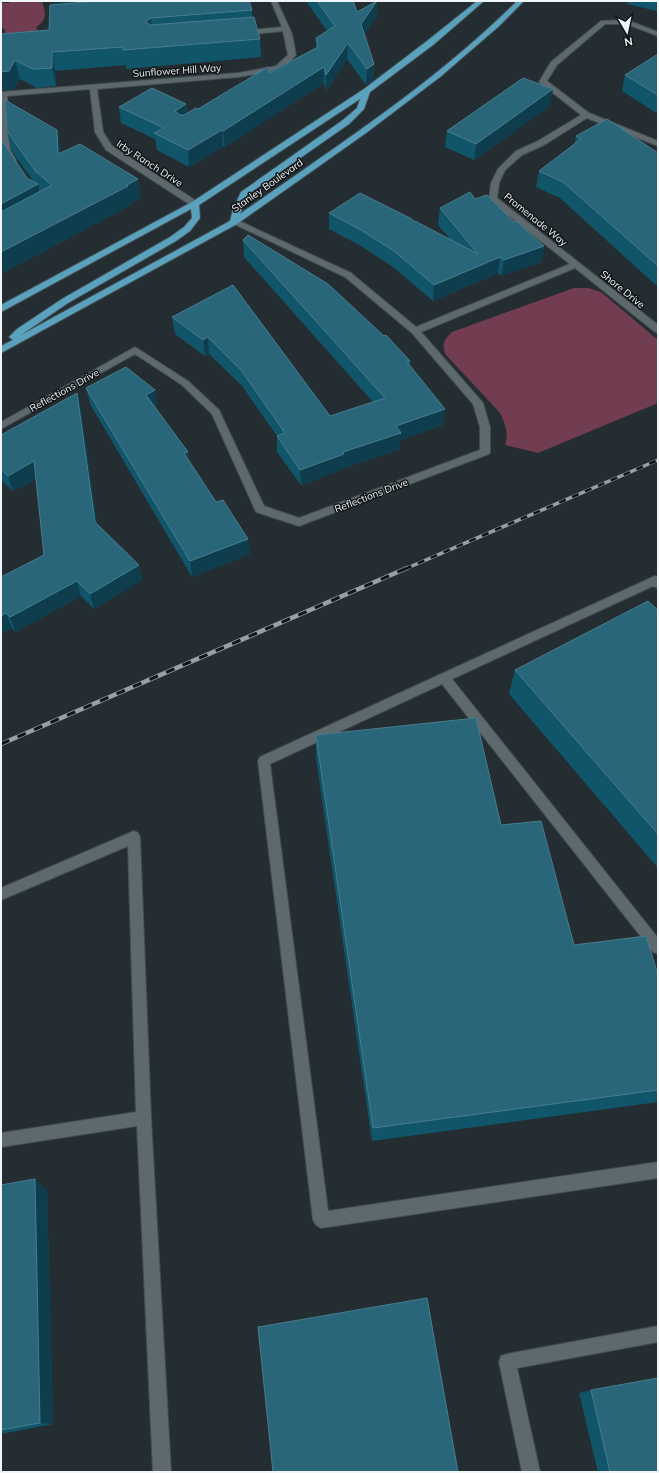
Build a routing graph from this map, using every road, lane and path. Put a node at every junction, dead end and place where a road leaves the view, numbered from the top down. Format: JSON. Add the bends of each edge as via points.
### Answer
{"nodes":[{"id":1,"x":274,"y":1,"type":"edge"},
{"id":2,"x":481,"y":1,"type":"edge"},
{"id":3,"x":521,"y":1,"type":"edge"},
{"id":4,"x":286,"y":29,"type":"junction"},
{"id":5,"x":657,"y":32,"type":"edge"},
{"id":6,"x":239,"y":33,"type":"edge"},
{"id":7,"x":93,"y":86,"type":"junction"},
{"id":8,"x":367,"y":91,"type":"junction"},
{"id":9,"x":2,"y":94,"type":"edge"},
{"id":10,"x":586,"y":115,"type":"junction"},
{"id":11,"x":658,"y":144,"type":"edge"},
{"id":12,"x":18,"y":169,"type":"edge"},
{"id":13,"x":195,"y":204,"type":"junction"},
{"id":14,"x":234,"y":222,"type":"junction"},
{"id":15,"x":575,"y":265,"type":"junction"},
{"id":16,"x":1,"y":309,"type":"edge"},
{"id":17,"x":658,"y":330,"type":"edge"},
{"id":18,"x":415,"y":331,"type":"junction"},
{"id":19,"x":1,"y":349,"type":"edge"},
{"id":20,"x":1,"y":426,"type":"edge"},
{"id":21,"x":658,"y":584,"type":"edge"},
{"id":22,"x":444,"y":678,"type":"junction"},
{"id":23,"x":1,"y":894,"type":"edge"},
{"id":24,"x":658,"y":948,"type":"edge"},
{"id":25,"x":144,"y":1118,"type":"junction"},
{"id":26,"x":1,"y":1140,"type":"edge"},
{"id":27,"x":658,"y":1170,"type":"edge"},
{"id":28,"x":658,"y":1334,"type":"edge"},
{"id":29,"x":162,"y":1472,"type":"edge"},
{"id":30,"x":530,"y":1472,"type":"edge"}],
"edges":[{"from":1,"to":4,"type":"street","name":"Sunflower Hill Way"},
{"from":2,"to":8,"type":"main road","name":"Stanley Boulevard"},
{"from":3,"to":14,"type":"main road","name":"Stanley Boulevard","via":[[496,26],[437,75]]},
{"from":4,"to":6,"type":"street"},
{"from":4,"to":7,"type":"street","name":"Sunflower Hill Way","via":[[292,55],[278,68],[238,78]]},
{"from":5,"to":10,"type":"street","via":[[627,22],[603,22],[554,64],[543,82]]},
{"from":7,"to":9,"type":"street","name":"Sunflower Hill Way"},
{"from":7,"to":13,"type":"street","name":"Irby Ranch Drive","via":[[99,132],[109,148]]},
{"from":8,"to":13,"type":"main road","name":"Stanley Boulevard"},
{"from":8,"to":14,"type":"main road","via":[[360,109],[346,122],[244,194]]},
{"from":9,"to":12,"type":"street","via":[[6,150]]},
{"from":10,"to":11,"type":"street"},
{"from":10,"to":15,"type":"street","name":"Promenade Way","via":[[541,143],[519,153],[502,169],[495,183],[493,198]]},
{"from":13,"to":16,"type":"main road","name":"Stanley Boulevard"},
{"from":13,"to":19,"type":"main road","via":[[196,218],[187,229],[65,301],[20,331]]},
{"from":14,"to":18,"type":"street","name":"Reflections Drive","via":[[348,275]]},
{"from":14,"to":19,"type":"main road","name":"Stanley Boulevard"},
{"from":15,"to":17,"type":"street","name":"Shore Drive"},
{"from":15,"to":18,"type":"street"},
{"from":18,"to":20,"type":"street","name":"Reflections Drive","via":[[478,403],[485,427],[485,452],[299,522],[260,509],[216,412],[185,384],[135,350]]},
{"from":21,"to":22,"type":"street","via":[[655,580]]},
{"from":22,"to":24,"type":"street"},
{"from":22,"to":27,"type":"street","via":[[264,762],[321,1220]]},
{"from":23,"to":25,"type":"street","via":[[134,837]]},
{"from":25,"to":26,"type":"street"},
{"from":25,"to":29,"type":"street"},
{"from":28,"to":30,"type":"street","via":[[507,1362]]}]}
